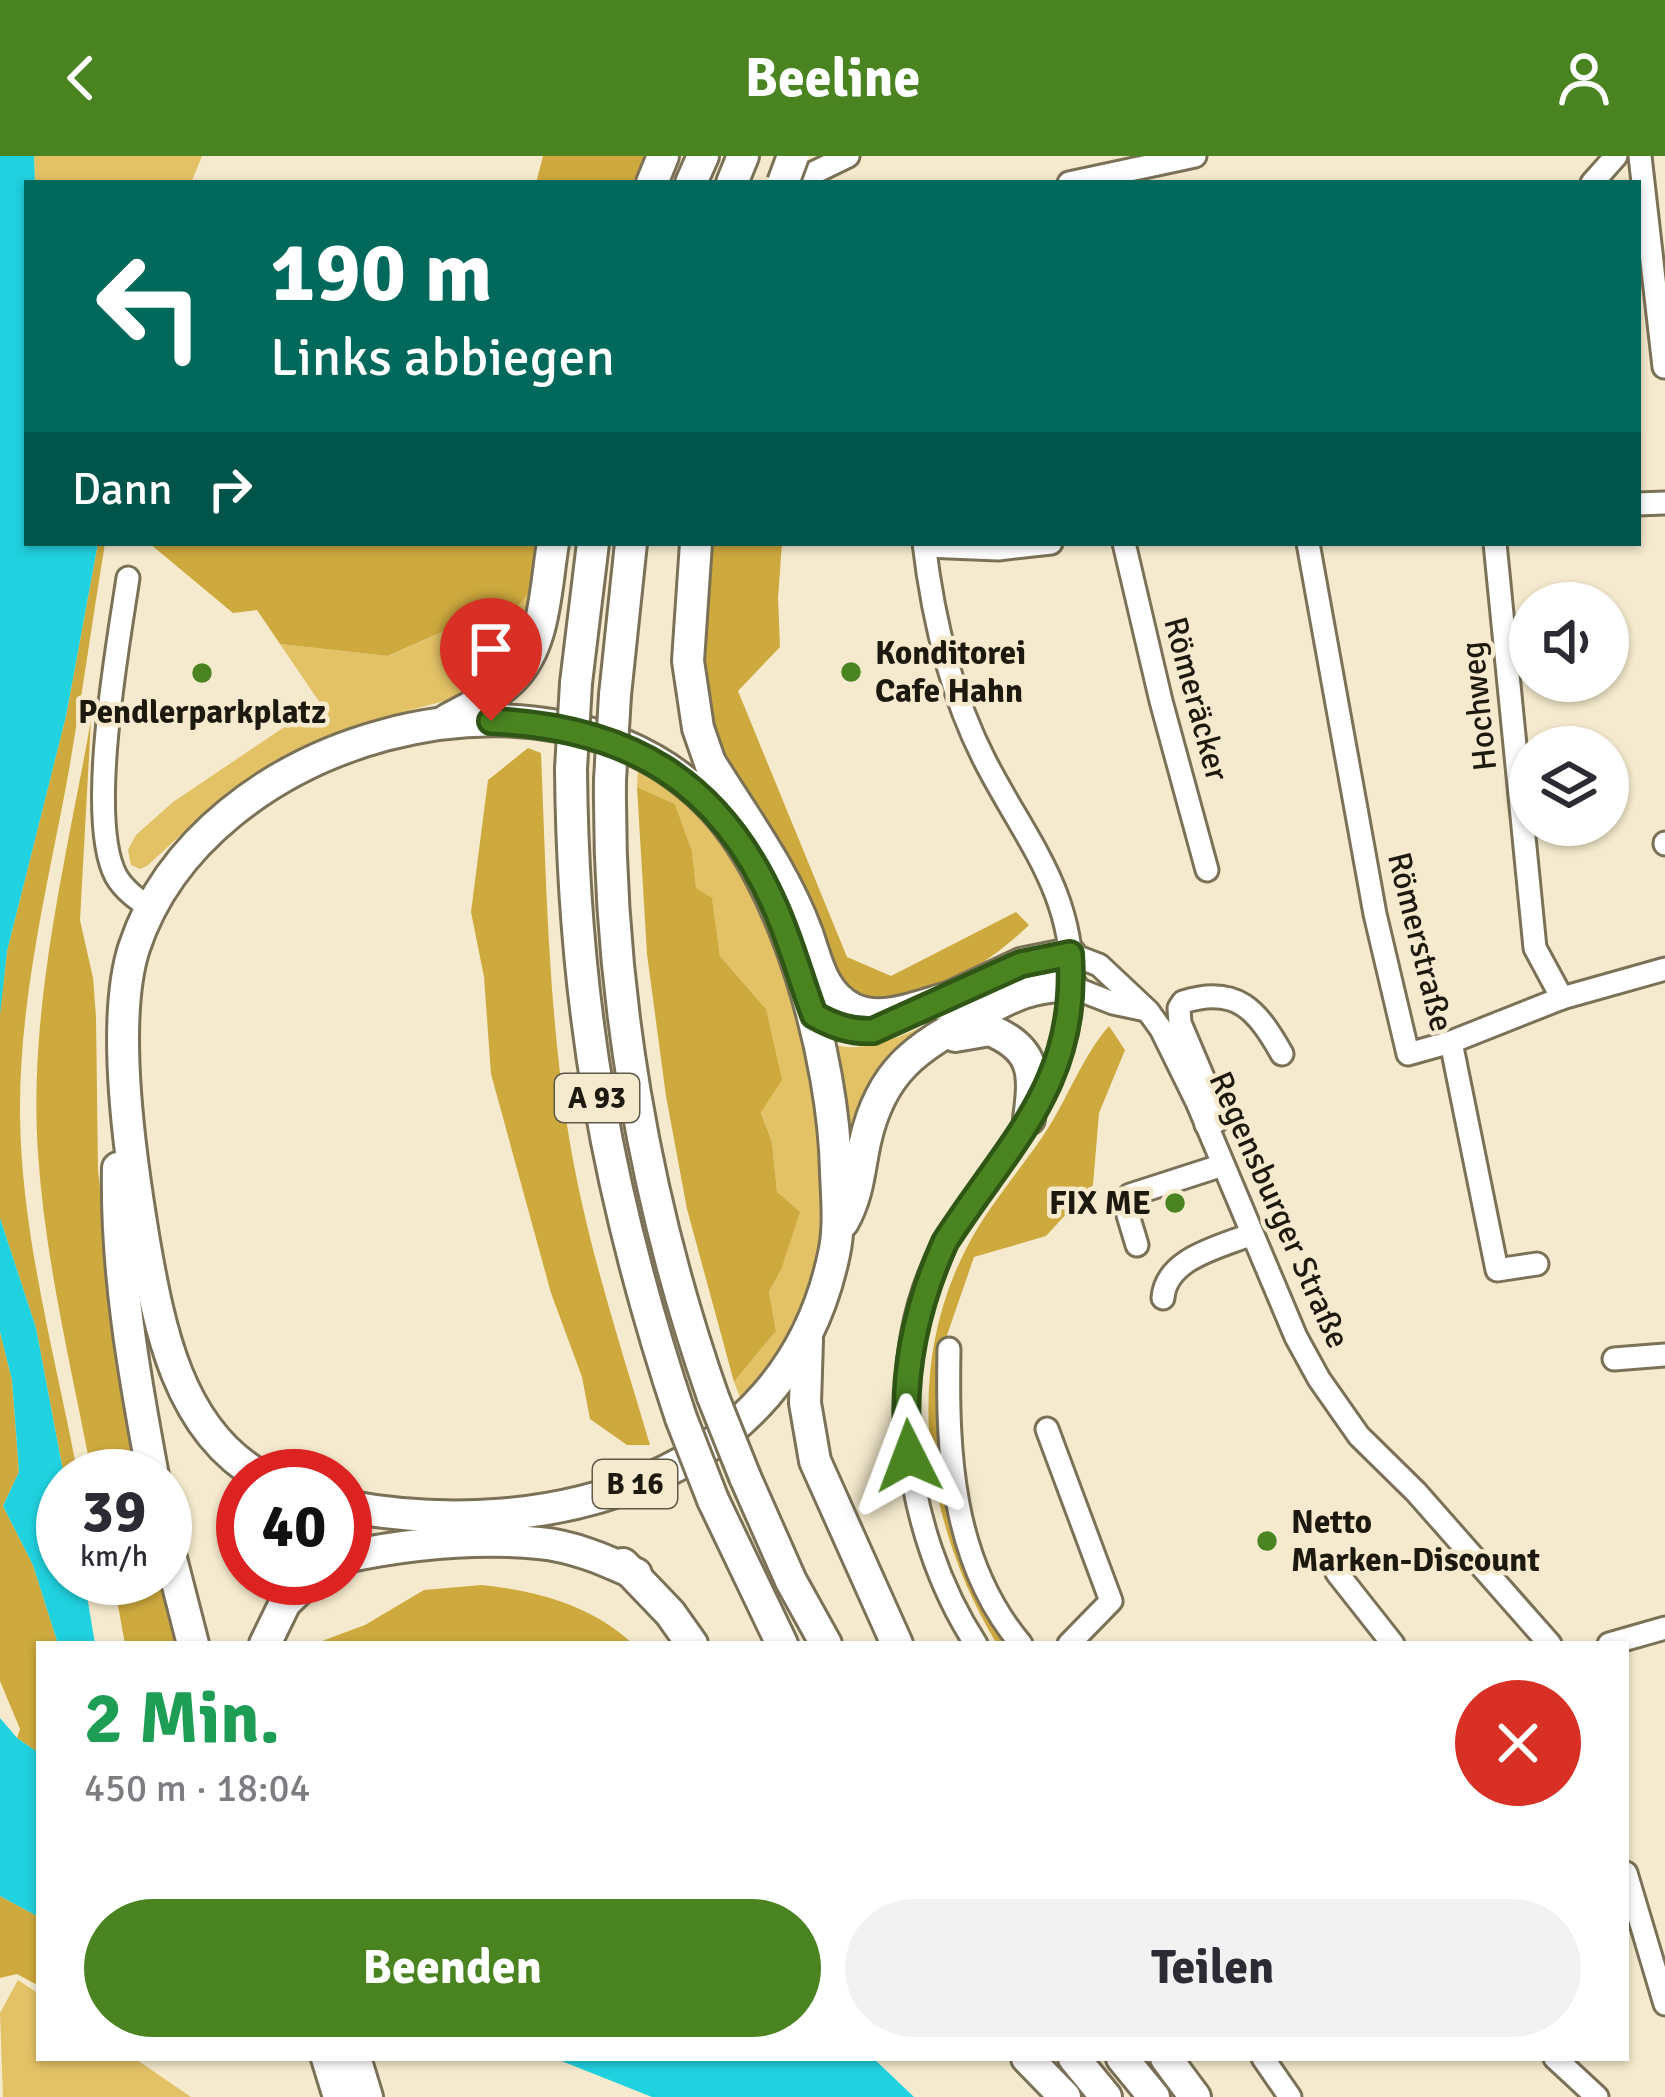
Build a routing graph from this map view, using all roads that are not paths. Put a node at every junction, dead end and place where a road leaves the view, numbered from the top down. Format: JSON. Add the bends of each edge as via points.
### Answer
{"nodes":[{"id":1,"x":848,"y":156,"type":"edge"},
{"id":2,"x":1195,"y":156,"type":"edge"},
{"id":3,"x":1616,"y":156,"type":"edge"},
{"id":4,"x":1640,"y":156,"type":"edge"},
{"id":5,"x":797,"y":171,"type":"edge"},
{"id":6,"x":1084,"y":180,"type":"edge"},
{"id":7,"x":1595,"y":180,"type":"edge"},
{"id":8,"x":1658,"y":271,"type":"edge"},
{"id":9,"x":1664,"y":368,"type":"edge"},
{"id":10,"x":553,"y":546,"type":"edge"},
{"id":11,"x":593,"y":546,"type":"edge"},
{"id":12,"x":631,"y":546,"type":"edge"},
{"id":13,"x":696,"y":546,"type":"edge"},
{"id":14,"x":924,"y":546,"type":"edge"},
{"id":15,"x":942,"y":546,"type":"edge"},
{"id":16,"x":1024,"y":546,"type":"edge"},
{"id":17,"x":1125,"y":546,"type":"edge"},
{"id":18,"x":1309,"y":546,"type":"edge"},
{"id":19,"x":1496,"y":546,"type":"edge"},
{"id":20,"x":128,"y":578,"type":"dead end"},
{"id":21,"x":443,"y":722,"type":"junction"},
{"id":22,"x":711,"y":764,"type":"junction"},
{"id":23,"x":731,"y":828,"type":"junction"},
{"id":24,"x":1207,"y":870,"type":"dead end"},
{"id":25,"x":150,"y":908,"type":"junction"},
{"id":26,"x":1070,"y":954,"type":"junction"},
{"id":27,"x":1665,"y":970,"type":"edge"},
{"id":28,"x":1072,"y":987,"type":"junction"},
{"id":29,"x":951,"y":997,"type":"junction"},
{"id":30,"x":1562,"y":998,"type":"junction"},
{"id":31,"x":1148,"y":1011,"type":"junction"},
{"id":32,"x":814,"y":1015,"type":"junction"},
{"id":33,"x":1451,"y":1042,"type":"junction"},
{"id":34,"x":921,"y":1047,"type":"junction"},
{"id":35,"x":1282,"y":1054,"type":"dead end"},
{"id":36,"x":125,"y":1060,"type":"junction"},
{"id":37,"x":1029,"y":1119,"type":"junction"},
{"id":38,"x":1206,"y":1125,"type":"junction"},
{"id":39,"x":1223,"y":1165,"type":"junction"},
{"id":40,"x":837,"y":1232,"type":"junction"},
{"id":41,"x":1252,"y":1234,"type":"junction"},
{"id":42,"x":1137,"y":1245,"type":"dead end"},
{"id":43,"x":1537,"y":1264,"type":"dead end"},
{"id":44,"x":1162,"y":1298,"type":"dead end"},
{"id":45,"x":807,"y":1334,"type":"junction"},
{"id":46,"x":950,"y":1349,"type":"dead end"},
{"id":47,"x":1665,"y":1355,"type":"edge"},
{"id":48,"x":1614,"y":1359,"type":"dead end"},
{"id":49,"x":1046,"y":1429,"type":"dead end"},
{"id":50,"x":148,"y":1449,"type":"edge"},
{"id":51,"x":223,"y":1449,"type":"edge"},
{"id":52,"x":372,"y":1511,"type":"edge"},
{"id":53,"x":405,"y":1517,"type":"junction"},
{"id":54,"x":496,"y":1517,"type":"junction"},
{"id":55,"x":372,"y":1528,"type":"edge"},
{"id":56,"x":372,"y":1551,"type":"edge"},
{"id":57,"x":1336,"y":1573,"type":"dead end"},
{"id":58,"x":636,"y":1574,"type":"junction"},
{"id":59,"x":183,"y":1605,"type":"edge"},
{"id":60,"x":265,"y":1605,"type":"edge"},
{"id":61,"x":284,"y":1605,"type":"edge"},
{"id":62,"x":1665,"y":1628,"type":"edge"},
{"id":63,"x":192,"y":1641,"type":"edge"},
{"id":64,"x":249,"y":1641,"type":"edge"},
{"id":65,"x":266,"y":1641,"type":"edge"},
{"id":66,"x":690,"y":1641,"type":"edge"},
{"id":67,"x":781,"y":1641,"type":"edge"},
{"id":68,"x":824,"y":1641,"type":"edge"},
{"id":69,"x":896,"y":1641,"type":"edge"},
{"id":70,"x":975,"y":1641,"type":"edge"},
{"id":71,"x":1019,"y":1641,"type":"edge"},
{"id":72,"x":1073,"y":1641,"type":"edge"},
{"id":73,"x":1392,"y":1641,"type":"edge"},
{"id":74,"x":1547,"y":1641,"type":"edge"},
{"id":75,"x":1620,"y":1641,"type":"edge"},
{"id":76,"x":1629,"y":1883,"type":"edge"},
{"id":77,"x":1665,"y":2004,"type":"edge"},
{"id":78,"x":328,"y":2061,"type":"edge"},
{"id":79,"x":356,"y":2061,"type":"edge"},
{"id":80,"x":1030,"y":2061,"type":"edge"},
{"id":81,"x":1076,"y":2061,"type":"edge"},
{"id":82,"x":1124,"y":2061,"type":"edge"},
{"id":83,"x":1168,"y":2061,"type":"edge"},
{"id":84,"x":1265,"y":2061,"type":"edge"},
{"id":85,"x":1558,"y":2061,"type":"edge"},
{"id":86,"x":339,"y":2097,"type":"edge"},
{"id":87,"x":367,"y":2097,"type":"edge"},
{"id":88,"x":1065,"y":2097,"type":"edge"},
{"id":89,"x":1106,"y":2097,"type":"edge"},
{"id":90,"x":1154,"y":2097,"type":"edge"},
{"id":91,"x":1195,"y":2097,"type":"edge"},
{"id":92,"x":1290,"y":2097,"type":"edge"},
{"id":93,"x":1597,"y":2097,"type":"edge"}],
"edges":[{"from":1,"to":5,"type":"street"},
{"from":2,"to":6,"type":"street"},
{"from":3,"to":7,"type":"street"},
{"from":4,"to":8,"type":"street"},
{"from":8,"to":9,"type":"street"},
{"from":10,"to":21,"type":"highway","via":[[526,663],[494,694]]},
{"from":11,"to":67,"type":"highway","number":"A 93","bridge":true,"via":[[571,769],[574,920],[589,1050],[623,1226],[681,1418]]},
{"from":12,"to":68,"type":"highway","number":"A 93","bridge":true,"via":[[610,779],[614,912],[636,1096],[682,1309],[745,1477]]},
{"from":13,"to":22,"type":"highway","via":[[688,661]]},
{"from":14,"to":26,"type":"street","via":[[956,694],[1051,874]]},
{"from":15,"to":16,"type":"street"},
{"from":17,"to":24,"type":"street","name":"Römeräcker"},
{"from":18,"to":33,"type":"street","name":"Römerstraße","via":[[1408,1054]]},
{"from":19,"to":30,"type":"street","name":"Hochweg","via":[[1534,948]]},
{"from":20,"to":25,"type":"street","via":[[109,712],[105,824],[118,879]]},
{"from":21,"to":23,"type":"highway","number":"B 16","via":[[549,726],[634,751],[673,772]]},
{"from":21,"to":25,"type":"highway","number":"B 16","via":[[352,744],[255,794],[191,852]]},
{"from":22,"to":23,"type":"highway"},
{"from":22,"to":29,"type":"highway","via":[[788,885],[836,998],[866,1014]]},
{"from":23,"to":32,"type":"highway","number":"B 16","via":[[776,908]]},
{"from":25,"to":36,"type":"highway","number":"B 16","via":[[126,987]]},
{"from":26,"to":28,"type":"street"},
{"from":26,"to":29,"type":"highway","via":[[1021,964]]},
{"from":26,"to":31,"type":"street","name":"Regensburger Straße","via":[[1099,965]]},
{"from":27,"to":30,"type":"street"},
{"from":28,"to":31,"type":"street"},
{"from":28,"to":34,"type":"highway","number":"B 16","via":[[1016,994]]},
{"from":28,"to":37,"type":"street","via":[[1065,1045]]},
{"from":29,"to":32,"type":"highway","via":[[873,1031]]},
{"from":30,"to":33,"type":"street"},
{"from":31,"to":38,"type":"street","name":"Regensburger Straße"},
{"from":32,"to":40,"type":"highway","number":"B 16","via":[[836,1157]]},
{"from":33,"to":43,"type":"street","name":"Römerstraße","via":[[1497,1270]]},
{"from":34,"to":37,"type":"highway","via":[[970,1031],[1007,1037],[1031,1069]]},
{"from":34,"to":40,"type":"highway","number":"B 16","via":[[886,1082],[856,1194]]},
{"from":35,"to":38,"type":"street","via":[[1247,1006],[1219,996],[1183,1002],[1180,1023],[1219,1114]]},
{"from":36,"to":50,"type":"highway","number":"B 16","via":[[119,1246]]},
{"from":36,"to":51,"type":"highway","number":"B 16","via":[[139,1210],[168,1346],[187,1397]]},
{"from":37,"to":70,"type":"street","via":[[945,1242],[910,1345],[904,1420],[914,1493]]},
{"from":38,"to":39,"type":"street","name":"Regensburger Straße"},
{"from":39,"to":41,"type":"street","name":"Regensburger Straße"},
{"from":39,"to":42,"type":"street","via":[[1130,1196]]},
{"from":40,"to":45,"type":"highway","number":"B 16"},
{"from":41,"to":44,"type":"street","via":[[1184,1263]]},
{"from":41,"to":74,"type":"street","name":"Regensburger Straße","via":[[1318,1379],[1359,1436]]},
{"from":45,"to":54,"type":"highway","number":"B 16","via":[[766,1396],[702,1451],[611,1493]]},
{"from":45,"to":69,"type":"highway","via":[[805,1403],[815,1462]]},
{"from":46,"to":71,"type":"street","via":[[957,1508],[986,1589]]},
{"from":47,"to":48,"type":"street"},
{"from":49,"to":72,"type":"street","via":[[1111,1601]]},
{"from":52,"to":53,"type":"highway","number":"B 16"},
{"from":53,"to":54,"type":"highway","number":"B 16"},
{"from":53,"to":55,"type":"highway","number":"B 16"},
{"from":54,"to":58,"type":"highway","via":[[583,1536]]},
{"from":56,"to":58,"type":"highway","via":[[540,1543]]},
{"from":57,"to":73,"type":"street"},
{"from":58,"to":66,"type":"highway"},
{"from":59,"to":63,"type":"highway"},
{"from":60,"to":64,"type":"highway"},
{"from":61,"to":65,"type":"highway"},
{"from":62,"to":75,"type":"street"},
{"from":76,"to":77,"type":"street"},
{"from":78,"to":86,"type":"highway"},
{"from":79,"to":87,"type":"highway"},
{"from":80,"to":88,"type":"highway"},
{"from":81,"to":89,"type":"highway"},
{"from":82,"to":90,"type":"highway"},
{"from":83,"to":91,"type":"highway"},
{"from":84,"to":92,"type":"street"},
{"from":85,"to":93,"type":"street"}]}
